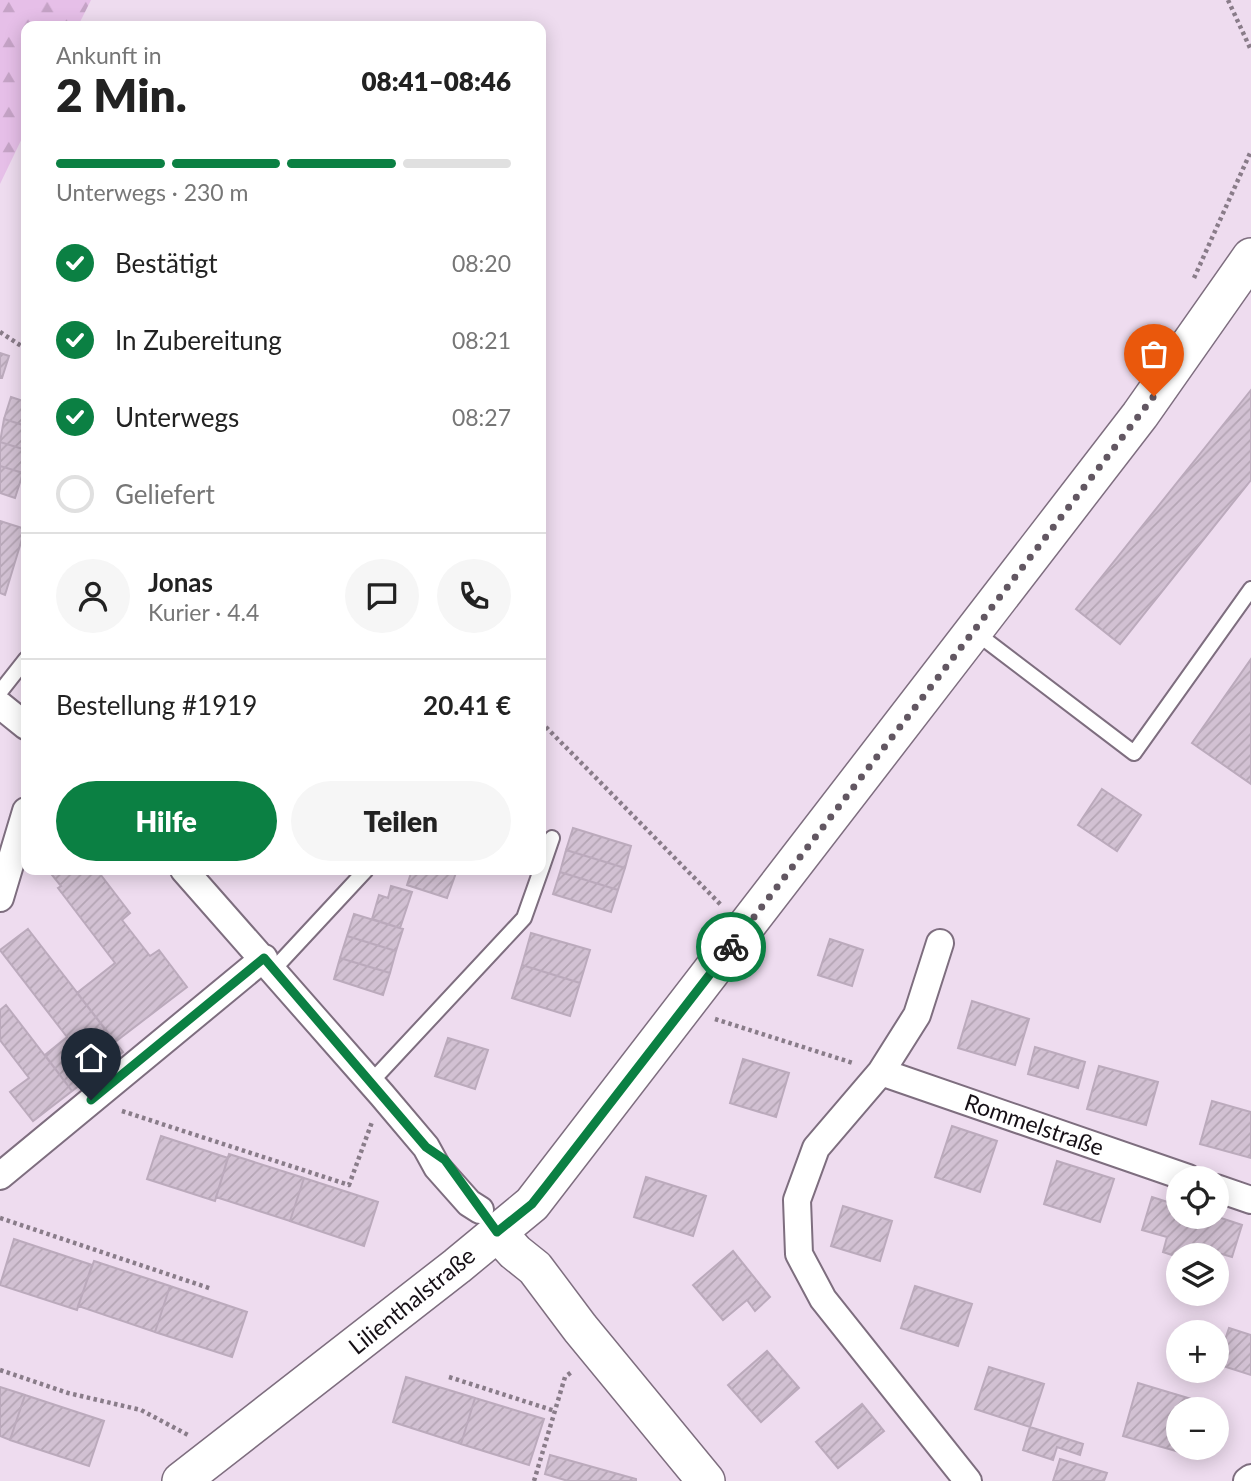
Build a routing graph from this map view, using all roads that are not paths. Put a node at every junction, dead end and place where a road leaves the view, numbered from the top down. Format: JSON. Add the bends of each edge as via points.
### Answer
{"nodes":[{"id":1,"x":1251,"y":257,"type":"edge"},
{"id":2,"x":1251,"y":589,"type":"edge"},
{"id":3,"x":974,"y":631,"type":"junction"},
{"id":4,"x":21,"y":665,"type":"edge"},
{"id":5,"x":0,"y":692,"type":"edge"},
{"id":6,"x":0,"y":705,"type":"edge"},
{"id":7,"x":21,"y":722,"type":"edge"},
{"id":8,"x":21,"y":828,"type":"edge"},
{"id":9,"x":552,"y":838,"type":"dead end"},
{"id":10,"x":546,"y":855,"type":"edge"},
{"id":11,"x":188,"y":875,"type":"edge"},
{"id":12,"x":361,"y":875,"type":"edge"},
{"id":13,"x":539,"y":875,"type":"edge"},
{"id":14,"x":0,"y":898,"type":"edge"},
{"id":15,"x":940,"y":943,"type":"dead end"},
{"id":16,"x":268,"y":964,"type":"junction"},
{"id":17,"x":881,"y":1072,"type":"junction"},
{"id":18,"x":377,"y":1088,"type":"junction"},
{"id":19,"x":4,"y":1164,"type":"edge"},
{"id":20,"x":1166,"y":1170,"type":"edge"},
{"id":21,"x":1229,"y":1192,"type":"edge"},
{"id":22,"x":1251,"y":1199,"type":"edge"},
{"id":23,"x":497,"y":1231,"type":"junction"},
{"id":24,"x":195,"y":1471,"type":"edge"},
{"id":25,"x":706,"y":1481,"type":"edge"},
{"id":26,"x":968,"y":1481,"type":"edge"}],
"edges":[{"from":1,"to":3,"type":"street","name":"Lilienthalstraße","via":[[1140,415]]},
{"from":2,"to":3,"type":"lane","via":[[1134,753]]},
{"from":3,"to":23,"type":"street","name":"Lilienthalstraße","via":[[532,1204]]},
{"from":4,"to":5,"type":"lane"},
{"from":6,"to":7,"type":"street"},
{"from":8,"to":14,"type":"street"},
{"from":9,"to":10,"type":"lane"},
{"from":11,"to":16,"type":"street"},
{"from":12,"to":16,"type":"lane"},
{"from":13,"to":18,"type":"lane","via":[[524,918]]},
{"from":15,"to":17,"type":"street","via":[[916,1015]]},
{"from":16,"to":18,"type":"street"},
{"from":16,"to":19,"type":"street"},
{"from":17,"to":20,"type":"street","name":"Rommelstraße"},
{"from":17,"to":26,"type":"street","via":[[816,1148],[797,1200],[799,1254],[823,1299]]},
{"from":18,"to":23,"type":"street","via":[[426,1147],[445,1160]]},
{"from":21,"to":22,"type":"street"},
{"from":23,"to":24,"type":"street","name":"Lilienthalstraße"},
{"from":23,"to":25,"type":"street","via":[[555,1310],[590,1340]]}]}
